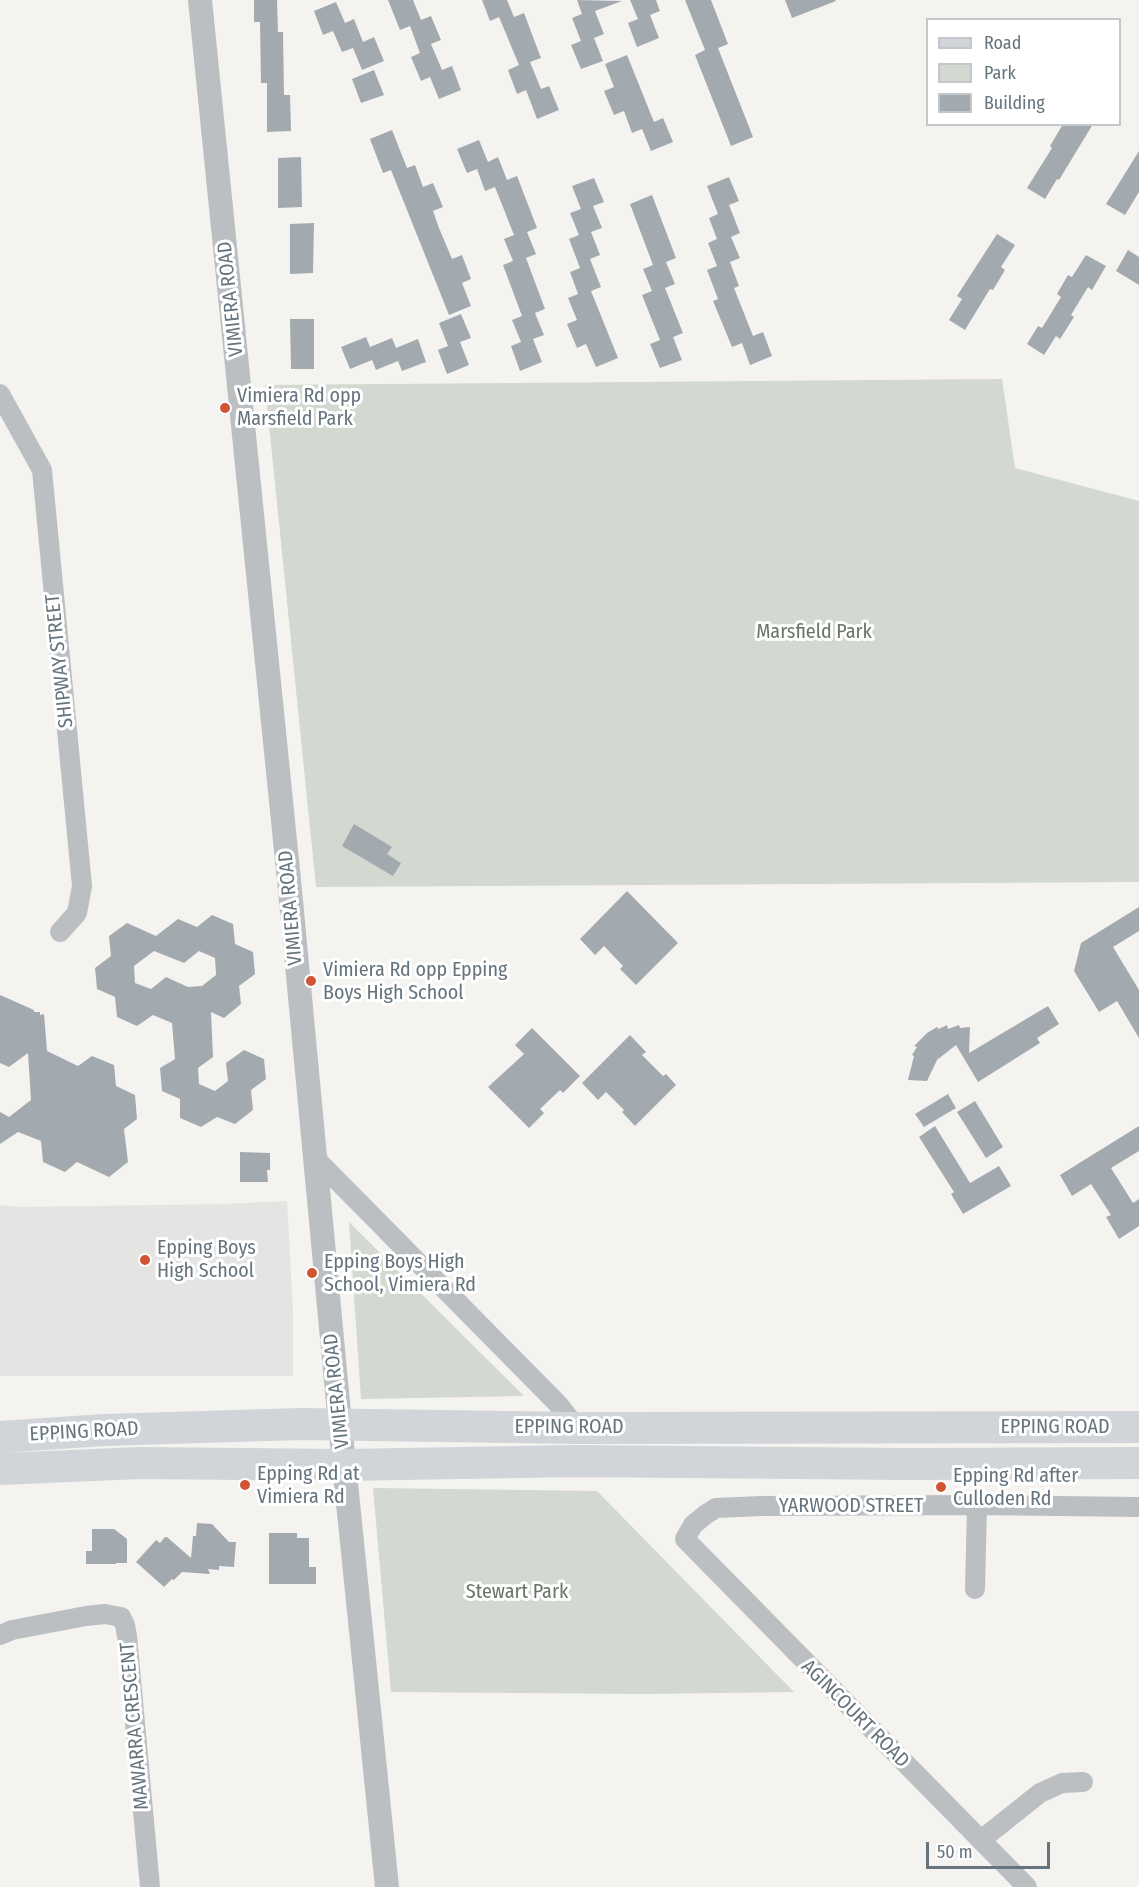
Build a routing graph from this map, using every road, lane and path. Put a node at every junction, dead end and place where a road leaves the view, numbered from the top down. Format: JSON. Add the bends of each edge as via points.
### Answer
{"nodes":[{"id":1,"x":200,"y":0,"type":"edge"},
{"id":2,"x":0,"y":394,"type":"edge"},
{"id":3,"x":60,"y":932,"type":"dead end"},
{"id":4,"x":315,"y":1158,"type":"junction"},
{"id":5,"x":340,"y":1424,"type":"junction"},
{"id":6,"x":1139,"y":1427,"type":"edge"},
{"id":7,"x":577,"y":1428,"type":"junction"},
{"id":8,"x":0,"y":1437,"type":"edge"},
{"id":9,"x":1139,"y":1463,"type":"edge"},
{"id":10,"x":345,"y":1466,"type":"junction"},
{"id":11,"x":0,"y":1469,"type":"edge"},
{"id":12,"x":977,"y":1505,"type":"junction"},
{"id":13,"x":1139,"y":1507,"type":"edge"},
{"id":14,"x":685,"y":1539,"type":"joint"},
{"id":15,"x":975,"y":1589,"type":"dead end"},
{"id":16,"x":0,"y":1635,"type":"edge"},
{"id":17,"x":1083,"y":1782,"type":"dead end"},
{"id":18,"x":981,"y":1840,"type":"junction"},
{"id":19,"x":150,"y":1887,"type":"edge"},
{"id":20,"x":387,"y":1887,"type":"edge"},
{"id":21,"x":1028,"y":1887,"type":"edge"}],
"edges":[{"from":1,"to":4,"type":"street","name":"VIMIERA ROAD"},
{"from":2,"to":3,"type":"street","name":"SHIPWAY STREET","via":[[42,470],[82,886],[76,914]]},
{"from":4,"to":5,"type":"street","name":"VIMIERA ROAD"},
{"from":4,"to":7,"type":"street","via":[[558,1404]]},
{"from":5,"to":7,"type":"main road","name":"EPPING ROAD"},
{"from":5,"to":8,"type":"main road","name":"EPPING ROAD","via":[[104,1430]]},
{"from":5,"to":10,"type":"street","name":"VIMIERA ROAD"},
{"from":6,"to":7,"type":"main road","name":"EPPING ROAD"},
{"from":9,"to":10,"type":"main road","name":"EPPING ROAD","via":[[576,1461]]},
{"from":10,"to":11,"type":"main road","name":"EPPING ROAD","via":[[140,1463]]},
{"from":10,"to":20,"type":"street","name":"VIMIERA ROAD"},
{"from":12,"to":13,"type":"street","name":"YARWOOD STREET"},
{"from":12,"to":14,"type":"street","name":"YARWOOD STREET","via":[[716,1508],[693,1525]]},
{"from":12,"to":15,"type":"street"},
{"from":14,"to":18,"type":"street","name":"AGINCOURT ROAD"},
{"from":16,"to":19,"type":"street","name":"MAWARRA CRESCENT","via":[[86,1616],[121,1617],[127,1636]]},
{"from":17,"to":18,"type":"street","via":[[1062,1783],[1040,1793]]},
{"from":18,"to":21,"type":"street","name":"AGINCOURT ROAD"}]}
